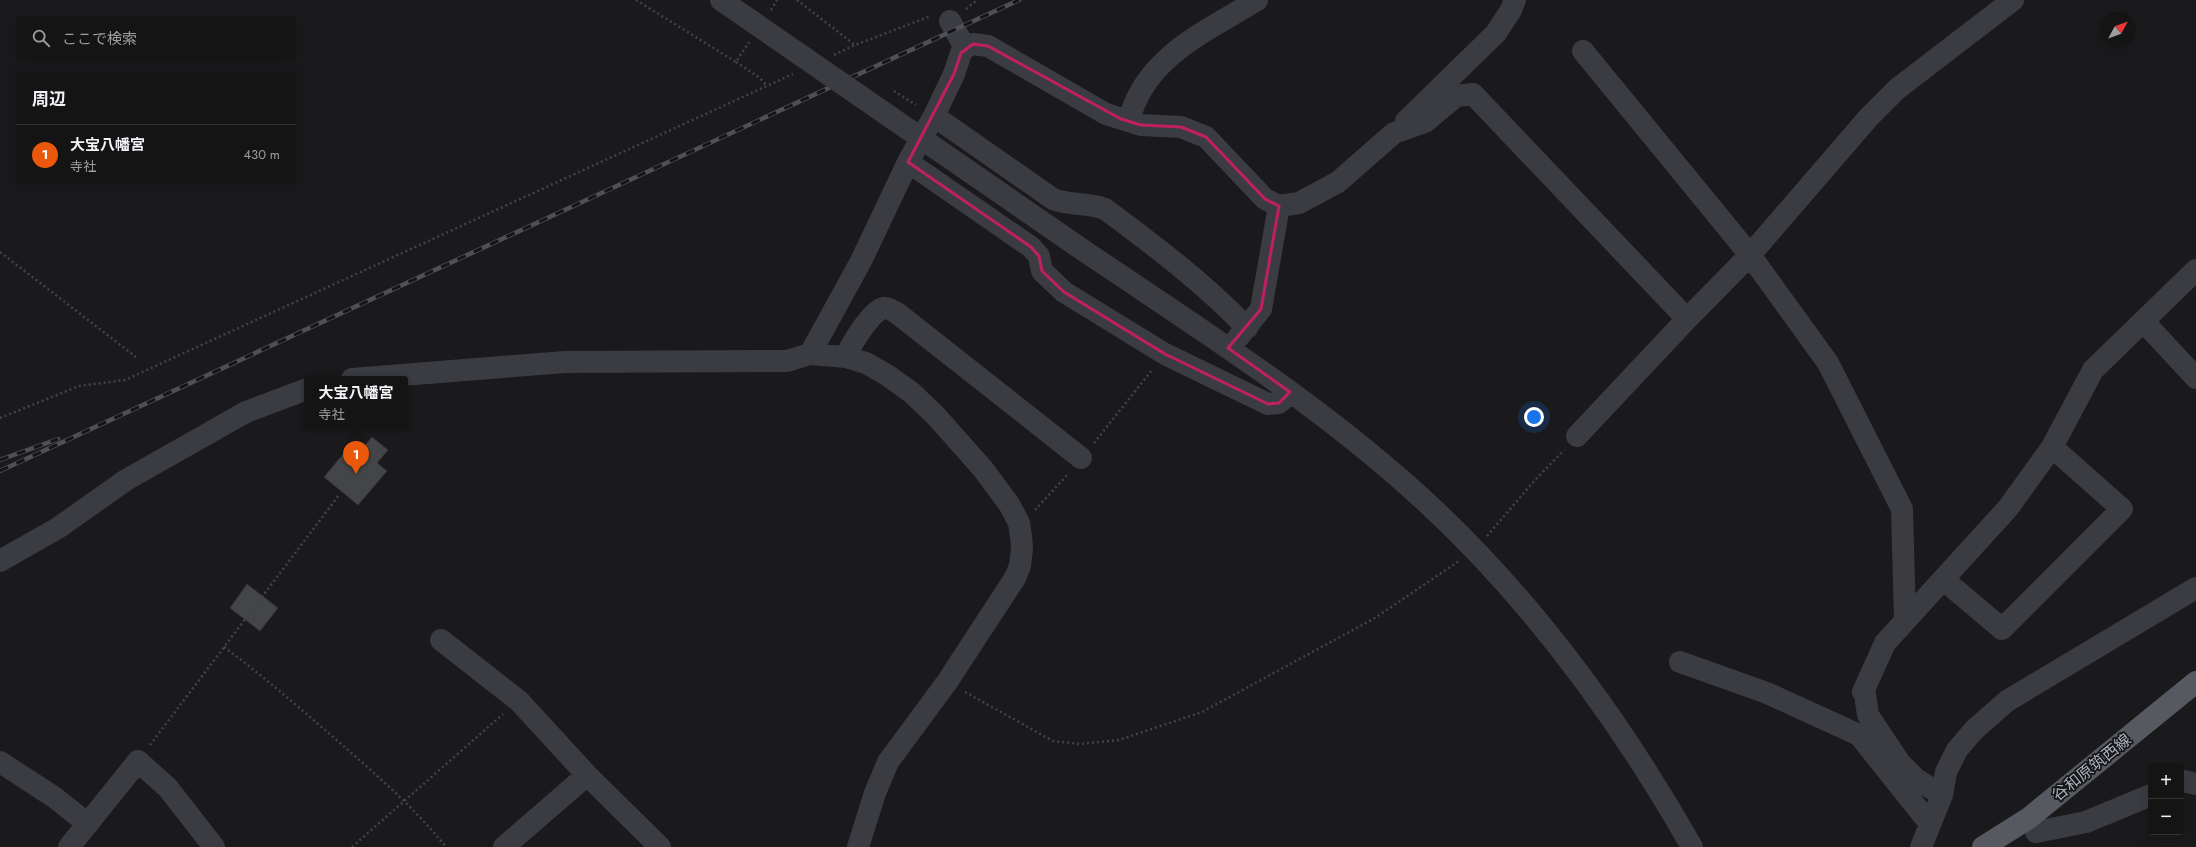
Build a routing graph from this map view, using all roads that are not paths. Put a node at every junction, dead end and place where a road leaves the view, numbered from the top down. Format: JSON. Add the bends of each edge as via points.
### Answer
{"nodes":[{"id":1,"x":721,"y":0,"type":"edge"},
{"id":2,"x":1258,"y":0,"type":"edge"},
{"id":3,"x":1515,"y":0,"type":"edge"},
{"id":4,"x":2014,"y":0,"type":"edge"},
{"id":5,"x":1989,"y":7,"type":"edge"},
{"id":6,"x":942,"y":18,"type":"road end"},
{"id":7,"x":965,"y":48,"type":"junction"},
{"id":8,"x":1583,"y":51,"type":"dead end"},
{"id":9,"x":1453,"y":74,"type":"junction"},
{"id":10,"x":1473,"y":94,"type":"junction"},
{"id":11,"x":934,"y":116,"type":"junction"},
{"id":12,"x":1129,"y":122,"type":"junction"},
{"id":13,"x":1394,"y":133,"type":"junction"},
{"id":14,"x":908,"y":162,"type":"junction"},
{"id":15,"x":1279,"y":206,"type":"junction"},
{"id":16,"x":1750,"y":255,"type":"junction"},
{"id":17,"x":2196,"y":270,"type":"edge"},
{"id":18,"x":1687,"y":319,"type":"junction"},
{"id":19,"x":2144,"y":322,"type":"junction"},
{"id":20,"x":1247,"y":328,"type":"junction"},
{"id":21,"x":1228,"y":348,"type":"junction"},
{"id":22,"x":810,"y":354,"type":"junction"},
{"id":23,"x":846,"y":357,"type":"junction"},
{"id":24,"x":390,"y":376,"type":"edge"},
{"id":25,"x":2196,"y":378,"type":"edge"},
{"id":26,"x":304,"y":390,"type":"edge"},
{"id":27,"x":1290,"y":392,"type":"junction"},
{"id":28,"x":1577,"y":436,"type":"road end"},
{"id":29,"x":2052,"y":448,"type":"junction"},
{"id":30,"x":1081,"y":458,"type":"road end"},
{"id":31,"x":0,"y":561,"type":"edge"},
{"id":32,"x":1944,"y":580,"type":"junction"},
{"id":33,"x":2196,"y":588,"type":"edge"},
{"id":34,"x":1905,"y":620,"type":"junction"},
{"id":35,"x":441,"y":640,"type":"dead end"},
{"id":36,"x":1680,"y":662,"type":"dead end"},
{"id":37,"x":2196,"y":682,"type":"edge"},
{"id":38,"x":0,"y":762,"type":"edge"},
{"id":39,"x":587,"y":775,"type":"junction"},
{"id":40,"x":2184,"y":781,"type":"edge"},
{"id":41,"x":2196,"y":784,"type":"edge"},
{"id":42,"x":1942,"y":795,"type":"junction"},
{"id":43,"x":2148,"y":796,"type":"edge"},
{"id":44,"x":88,"y":824,"type":"junction"},
{"id":45,"x":1930,"y":824,"type":"junction"},
{"id":46,"x":2036,"y":832,"type":"edge"},
{"id":47,"x":69,"y":847,"type":"edge"},
{"id":48,"x":214,"y":847,"type":"edge"},
{"id":49,"x":504,"y":847,"type":"edge"},
{"id":50,"x":660,"y":847,"type":"edge"},
{"id":51,"x":858,"y":847,"type":"edge"},
{"id":52,"x":1692,"y":847,"type":"edge"},
{"id":53,"x":1921,"y":847,"type":"edge"},
{"id":54,"x":1983,"y":847,"type":"edge"}],
"edges":[{"from":1,"to":21,"type":"street","bridge":true},
{"from":2,"to":12,"type":"street","via":[[1165,59],[1136,99]]},
{"from":3,"to":9,"type":"street","via":[[1496,33]]},
{"from":4,"to":5,"type":"street"},
{"from":5,"to":16,"type":"street","via":[[1869,117]]},
{"from":6,"to":7,"type":"street"},
{"from":7,"to":11,"type":"street","via":[[960,53],[954,74]]},
{"from":7,"to":12,"type":"street","via":[[973,44],[988,46],[1106,114]]},
{"from":8,"to":16,"type":"street"},
{"from":9,"to":10,"type":"street"},
{"from":9,"to":13,"type":"street"},
{"from":10,"to":13,"type":"street","via":[[1456,96],[1425,122]]},
{"from":10,"to":18,"type":"street"},
{"from":11,"to":14,"type":"street"},
{"from":11,"to":20,"type":"street","via":[[1053,199],[1066,204],[1095,205],[1105,209],[1173,260]]},
{"from":12,"to":15,"type":"street","via":[[1181,127],[1206,137],[1265,199]]},
{"from":13,"to":15,"type":"street","via":[[1338,182],[1299,203]]},
{"from":14,"to":22,"type":"street","via":[[861,261]]},
{"from":14,"to":27,"type":"street","via":[[1031,247],[1039,256],[1042,271],[1064,292],[1165,354],[1268,404],[1282,402]]},
{"from":15,"to":20,"type":"street","via":[[1261,309]]},
{"from":16,"to":18,"type":"street"},
{"from":16,"to":34,"type":"street","via":[[1828,363],[1902,509]]},
{"from":17,"to":19,"type":"street"},
{"from":18,"to":28,"type":"street"},
{"from":19,"to":25,"type":"street"},
{"from":19,"to":29,"type":"street","via":[[2093,370]]},
{"from":20,"to":21,"type":"street"},
{"from":21,"to":27,"type":"street"},
{"from":22,"to":23,"type":"street"},
{"from":22,"to":24,"type":"street","via":[[787,361],[565,362]]},
{"from":23,"to":30,"type":"street","via":[[856,336],[878,310],[887,308],[910,322]]},
{"from":23,"to":51,"type":"street","via":[[866,363],[887,375],[912,393],[936,416],[983,469],[1009,504],[1019,523],[1022,549],[1020,566],[1015,578],[947,682],[888,762]]},
{"from":26,"to":31,"type":"street","via":[[246,412],[126,480],[58,528]]},
{"from":27,"to":52,"type":"street","via":[[1342,431],[1416,493],[1475,550],[1528,610],[1610,715],[1664,798]]},
{"from":29,"to":32,"type":"street","via":[[2008,508]]},
{"from":29,"to":32,"type":"street","via":[[2122,509],[2002,629]]},
{"from":32,"to":34,"type":"street"},
{"from":33,"to":42,"type":"street","via":[[2007,701],[1974,730],[1957,750],[1946,772]]},
{"from":34,"to":42,"type":"street","via":[[1885,643],[1863,692],[1868,715],[1900,763],[1916,778]]},
{"from":35,"to":39,"type":"street","via":[[517,699]]},
{"from":36,"to":45,"type":"street","via":[[1767,693],[1858,735]]},
{"from":37,"to":46,"type":"main road","name":"谷和原筑西線"},
{"from":38,"to":44,"type":"street","via":[[54,797]]},
{"from":39,"to":49,"type":"street"},
{"from":39,"to":50,"type":"street"},
{"from":40,"to":41,"type":"street"},
{"from":42,"to":45,"type":"street"},
{"from":43,"to":46,"type":"street","via":[[2086,822]]},
{"from":44,"to":47,"type":"street"},
{"from":44,"to":48,"type":"street","via":[[138,761],[168,788]]},
{"from":45,"to":53,"type":"street"},
{"from":46,"to":54,"type":"main road","name":"谷和原筑西線"}]}
